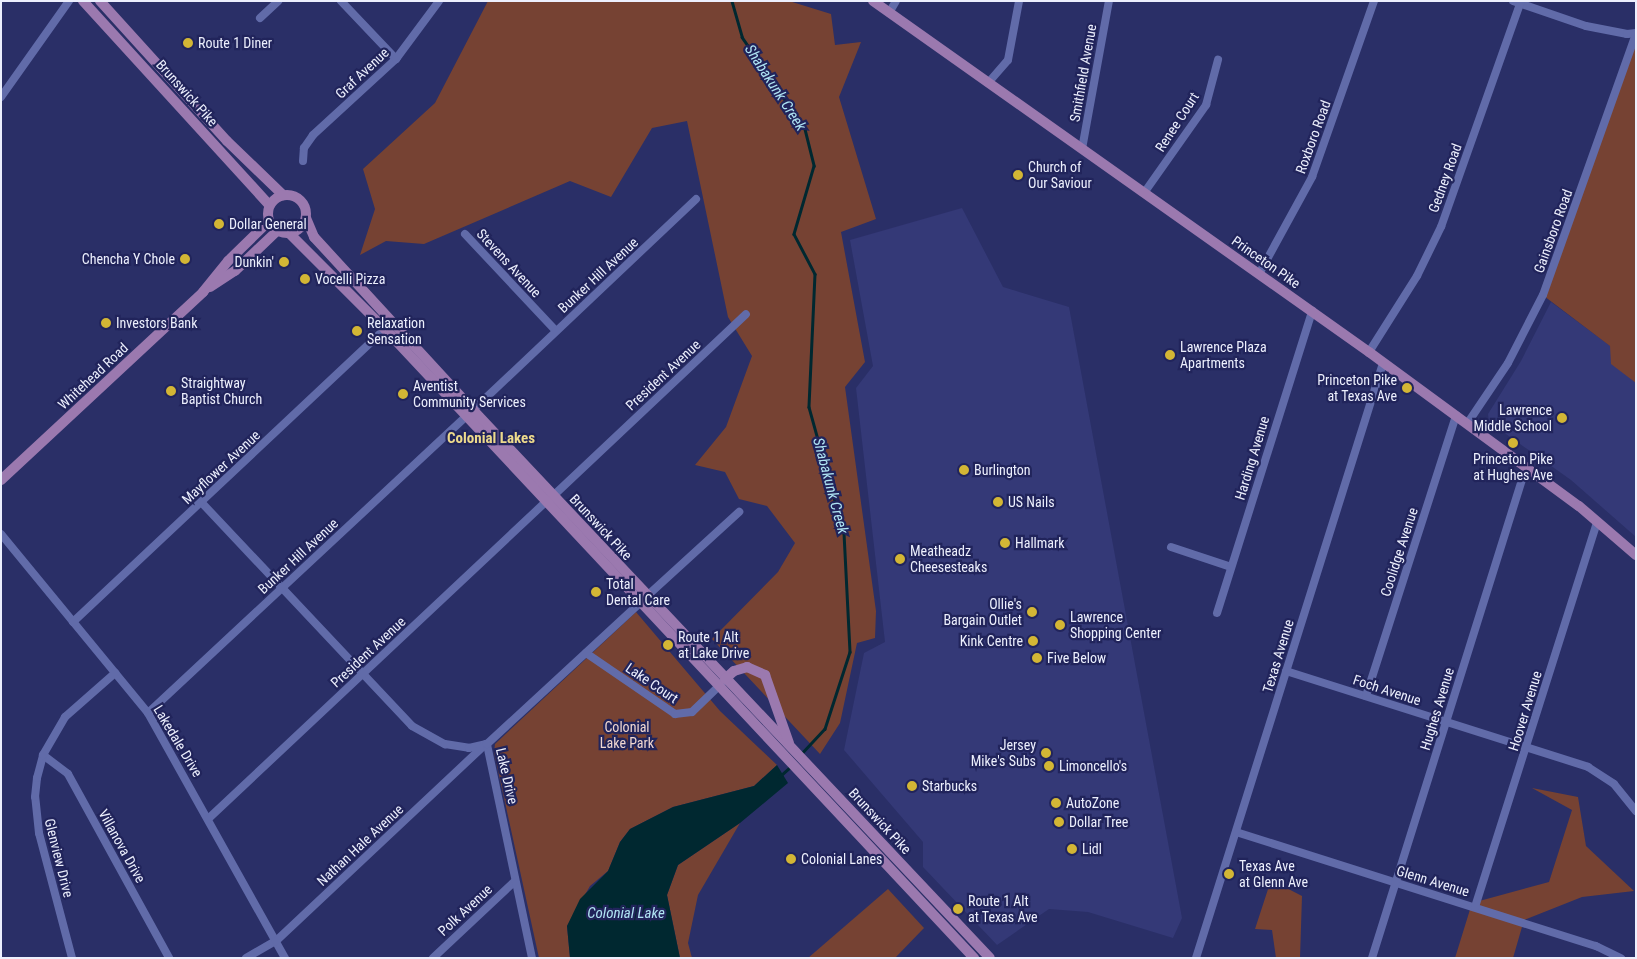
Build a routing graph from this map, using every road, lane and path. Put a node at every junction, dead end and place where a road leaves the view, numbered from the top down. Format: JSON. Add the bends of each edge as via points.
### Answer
{"nodes":[{"id":1,"x":69,"y":1,"type":"edge"},
{"id":2,"x":83,"y":1,"type":"edge"},
{"id":3,"x":100,"y":1,"type":"edge"},
{"id":4,"x":278,"y":1,"type":"edge"},
{"id":5,"x":341,"y":1,"type":"edge"},
{"id":6,"x":439,"y":1,"type":"edge"},
{"id":7,"x":873,"y":1,"type":"edge"},
{"id":8,"x":896,"y":1,"type":"edge"},
{"id":9,"x":1019,"y":1,"type":"edge"},
{"id":10,"x":1109,"y":1,"type":"edge"},
{"id":11,"x":1374,"y":1,"type":"edge"},
{"id":12,"x":1518,"y":2,"type":"edge"},
{"id":13,"x":91,"y":9,"type":"junction"},
{"id":14,"x":889,"y":13,"type":"junction"},
{"id":15,"x":260,"y":18,"type":"dead end"},
{"id":16,"x":1636,"y":34,"type":"edge"},
{"id":17,"x":396,"y":60,"type":"junction"},
{"id":18,"x":1218,"y":60,"type":"dead end"},
{"id":19,"x":988,"y":83,"type":"junction"},
{"id":20,"x":178,"y":95,"type":"junction"},
{"id":21,"x":1,"y":97,"type":"edge"},
{"id":22,"x":1082,"y":149,"type":"junction"},
{"id":23,"x":303,"y":161,"type":"dead end"},
{"id":24,"x":1144,"y":193,"type":"junction"},
{"id":25,"x":283,"y":195,"type":"junction"},
{"id":26,"x":696,"y":199,"type":"dead end"},
{"id":27,"x":269,"y":205,"type":"junction"},
{"id":28,"x":306,"y":218,"type":"junction"},
{"id":29,"x":269,"y":220,"type":"junction"},
{"id":30,"x":277,"y":231,"type":"junction"},
{"id":31,"x":289,"y":233,"type":"junction"},
{"id":32,"x":465,"y":234,"type":"dead end"},
{"id":33,"x":1259,"y":274,"type":"junction"},
{"id":34,"x":203,"y":292,"type":"junction"},
{"id":35,"x":1312,"y":311,"type":"junction"},
{"id":36,"x":746,"y":314,"type":"dead end"},
{"id":37,"x":385,"y":329,"type":"junction"},
{"id":38,"x":556,"y":331,"type":"junction"},
{"id":39,"x":1369,"y":352,"type":"junction"},
{"id":40,"x":1383,"y":363,"type":"junction"},
{"id":41,"x":469,"y":413,"type":"junction"},
{"id":42,"x":1456,"y":415,"type":"junction"},
{"id":43,"x":1467,"y":424,"type":"junction"},
{"id":44,"x":1526,"y":467,"type":"junction"},
{"id":45,"x":1,"y":480,"type":"edge"},
{"id":46,"x":549,"y":499,"type":"junction"},
{"id":47,"x":202,"y":503,"type":"junction"},
{"id":48,"x":739,"y":512,"type":"dead end"},
{"id":49,"x":1597,"y":522,"type":"junction"},
{"id":50,"x":1,"y":534,"type":"edge"},
{"id":51,"x":1171,"y":547,"type":"dead end"},
{"id":52,"x":1636,"y":555,"type":"edge"},
{"id":53,"x":1232,"y":567,"type":"junction"},
{"id":54,"x":282,"y":588,"type":"junction"},
{"id":55,"x":644,"y":600,"type":"junction"},
{"id":56,"x":1217,"y":613,"type":"dead end"},
{"id":57,"x":73,"y":622,"type":"junction"},
{"id":58,"x":586,"y":654,"type":"junction"},
{"id":59,"x":1286,"y":671,"type":"junction"},
{"id":60,"x":115,"y":673,"type":"junction"},
{"id":61,"x":363,"y":674,"type":"junction"},
{"id":62,"x":725,"y":679,"type":"junction"},
{"id":63,"x":719,"y":687,"type":"junction"},
{"id":64,"x":1366,"y":696,"type":"junction"},
{"id":65,"x":148,"y":714,"type":"junction"},
{"id":66,"x":1446,"y":722,"type":"junction"},
{"id":67,"x":487,"y":744,"type":"junction"},
{"id":68,"x":1526,"y":747,"type":"junction"},
{"id":69,"x":793,"y":749,"type":"junction"},
{"id":70,"x":43,"y":755,"type":"junction"},
{"id":71,"x":1636,"y":811,"type":"edge"},
{"id":72,"x":208,"y":819,"type":"junction"},
{"id":73,"x":1236,"y":832,"type":"junction"},
{"id":74,"x":515,"y":881,"type":"junction"},
{"id":75,"x":1396,"y":882,"type":"junction"},
{"id":76,"x":1475,"y":907,"type":"junction"},
{"id":77,"x":276,"y":941,"type":"junction"},
{"id":78,"x":72,"y":958,"type":"edge"},
{"id":79,"x":169,"y":958,"type":"edge"},
{"id":80,"x":246,"y":958,"type":"edge"},
{"id":81,"x":285,"y":958,"type":"edge"},
{"id":82,"x":433,"y":958,"type":"edge"},
{"id":83,"x":532,"y":958,"type":"edge"},
{"id":84,"x":974,"y":958,"type":"edge"},
{"id":85,"x":990,"y":958,"type":"edge"},
{"id":86,"x":1196,"y":958,"type":"edge"},
{"id":87,"x":1372,"y":958,"type":"edge"},
{"id":88,"x":1621,"y":958,"type":"edge"}],
"edges":[{"from":1,"to":21,"type":"street"},
{"from":2,"to":13,"type":"main road","name":"Brunswick Pike"},
{"from":3,"to":13,"type":"street"},
{"from":3,"to":20,"type":"main road","name":"Brunswick Pike"},
{"from":4,"to":15,"type":"street"},
{"from":5,"to":17,"type":"street"},
{"from":6,"to":17,"type":"street","name":"Graf Avenue"},
{"from":7,"to":14,"type":"main road","name":"Princeton Pike"},
{"from":8,"to":14,"type":"street"},
{"from":9,"to":19,"type":"street","via":[[1008,60]]},
{"from":10,"to":22,"type":"street","name":"Smithfield Avenue"},
{"from":11,"to":33,"type":"street","name":"Roxboro Road","via":[[1312,177]]},
{"from":12,"to":16,"type":"street","via":[[1586,26]]},
{"from":12,"to":39,"type":"street","name":"Gedney Road","via":[[1441,227],[1408,292]]},
{"from":13,"to":20,"type":"main road","name":"Brunswick Pike"},
{"from":14,"to":19,"type":"main road","name":"Princeton Pike"},
{"from":16,"to":43,"type":"street","name":"Gainsboro Road","via":[[1543,295],[1508,363]]},
{"from":17,"to":23,"type":"street","name":"Graf Avenue","via":[[313,135],[304,148]]},
{"from":18,"to":24,"type":"street","name":"Renee Court","via":[[1206,105]]},
{"from":19,"to":22,"type":"main road","name":"Princeton Pike"},
{"from":20,"to":25,"type":"main road","name":"Brunswick Pike"},
{"from":20,"to":27,"type":"main road","name":"Brunswick Pike"},
{"from":22,"to":24,"type":"main road","name":"Princeton Pike"},
{"from":24,"to":33,"type":"main road","name":"Princeton Pike"},
{"from":25,"to":27,"type":"main road"},
{"from":25,"to":28,"type":"main road","via":[[300,200]]},
{"from":26,"to":38,"type":"street","name":"Bunker Hill Avenue"},
{"from":27,"to":29,"type":"main road"},
{"from":28,"to":31,"type":"main road","via":[[298,230]]},
{"from":28,"to":41,"type":"main road","name":"Brunswick Pike","via":[[314,237]]},
{"from":29,"to":30,"type":"main road"},
{"from":29,"to":34,"type":"main road","name":"Whitehead Road","via":[[228,261]]},
{"from":30,"to":31,"type":"main road"},
{"from":30,"to":34,"type":"main road","name":"Whitehead Road","via":[[235,271]]},
{"from":31,"to":37,"type":"main road","name":"Brunswick Pike"},
{"from":32,"to":38,"type":"street","name":"Stevens Avenue"},
{"from":33,"to":35,"type":"main road","name":"Princeton Pike"},
{"from":34,"to":45,"type":"main road","name":"Whitehead Road"},
{"from":35,"to":39,"type":"main road","name":"Princeton Pike"},
{"from":35,"to":53,"type":"street","name":"Harding Avenue"},
{"from":36,"to":46,"type":"street","name":"President Avenue"},
{"from":37,"to":41,"type":"main road","name":"Brunswick Pike"},
{"from":37,"to":47,"type":"street","name":"Mayflower Avenue"},
{"from":38,"to":41,"type":"street","name":"Bunker Hill Avenue"},
{"from":39,"to":40,"type":"main road","name":"Princeton Pike"},
{"from":40,"to":42,"type":"main road","name":"Princeton Pike"},
{"from":40,"to":59,"type":"street","name":"Texas Avenue"},
{"from":41,"to":46,"type":"main road","name":"Brunswick Pike"},
{"from":41,"to":54,"type":"street","name":"Bunker Hill Avenue"},
{"from":42,"to":43,"type":"main road","name":"Princeton Pike"},
{"from":42,"to":64,"type":"street","name":"Coolidge Avenue"},
{"from":43,"to":44,"type":"main road","name":"Princeton Pike"},
{"from":44,"to":49,"type":"main road","name":"Princeton Pike"},
{"from":44,"to":66,"type":"street","name":"Hughes Avenue"},
{"from":46,"to":55,"type":"main road","name":"Brunswick Pike"},
{"from":46,"to":61,"type":"street","name":"President Avenue"},
{"from":47,"to":54,"type":"street"},
{"from":47,"to":57,"type":"street","name":"Mayflower Avenue"},
{"from":48,"to":55,"type":"street","name":"Lake Drive"},
{"from":49,"to":52,"type":"main road","name":"Princeton Pike"},
{"from":49,"to":68,"type":"street","name":"Hoover Avenue"},
{"from":50,"to":57,"type":"street","name":"Lakedale Drive"},
{"from":51,"to":53,"type":"street"},
{"from":53,"to":56,"type":"street","name":"Harding Avenue"},
{"from":54,"to":61,"type":"street"},
{"from":54,"to":65,"type":"street","name":"Bunker Hill Avenue"},
{"from":55,"to":58,"type":"street","name":"Lake Drive"},
{"from":55,"to":62,"type":"main road","name":"Brunswick Pike"},
{"from":55,"to":63,"type":"main road","name":"Brunswick Pike"},
{"from":57,"to":60,"type":"street","name":"Lakedale Drive"},
{"from":58,"to":63,"type":"street","name":"Lake Court","via":[[675,714],[692,712]]},
{"from":58,"to":67,"type":"street","name":"Lake Drive"},
{"from":59,"to":64,"type":"street","name":"Foch Avenue"},
{"from":59,"to":73,"type":"street","name":"Texas Avenue"},
{"from":60,"to":65,"type":"street","name":"Lakedale Drive"},
{"from":60,"to":70,"type":"street","name":"Glenview Drive","via":[[65,717]]},
{"from":61,"to":67,"type":"street","via":[[422,734],[456,747]]},
{"from":61,"to":72,"type":"street","name":"President Avenue"},
{"from":62,"to":63,"type":"street","name":"Lake Court"},
{"from":62,"to":69,"type":"main road","name":"Brunswick Pike"},
{"from":62,"to":69,"type":"main road","via":[[734,671],[747,667],[765,675]]},
{"from":63,"to":84,"type":"main road","name":"Brunswick Pike"},
{"from":64,"to":66,"type":"street","name":"Foch Avenue"},
{"from":65,"to":72,"type":"street","name":"Lakedale Drive"},
{"from":66,"to":68,"type":"street","name":"Foch Avenue"},
{"from":66,"to":75,"type":"street","name":"Hughes Avenue"},
{"from":67,"to":74,"type":"street","name":"Lake Drive"},
{"from":67,"to":77,"type":"street","name":"Nathan Hale Avenue"},
{"from":68,"to":71,"type":"street","name":"Foch Avenue","via":[[1598,771],[1614,784]]},
{"from":68,"to":76,"type":"street","name":"Hoover Avenue"},
{"from":69,"to":85,"type":"main road","name":"Brunswick Pike"},
{"from":70,"to":78,"type":"street","name":"Glenview Drive","via":[[37,778],[36,817]]},
{"from":70,"to":79,"type":"street","name":"Villanova Drive","via":[[68,774]]},
{"from":72,"to":77,"type":"street","name":"Lakedale Drive"},
{"from":73,"to":75,"type":"street","name":"Glenn Avenue"},
{"from":73,"to":86,"type":"street","name":"Texas Avenue"},
{"from":74,"to":82,"type":"street","name":"Polk Avenue"},
{"from":74,"to":83,"type":"street","name":"Lake Drive"},
{"from":75,"to":76,"type":"street","name":"Glenn Avenue"},
{"from":75,"to":87,"type":"street","name":"Hughes Avenue"},
{"from":76,"to":88,"type":"street","name":"Glenn Avenue","via":[[1596,946]]},
{"from":77,"to":80,"type":"street","name":"Nathan Hale Avenue"},
{"from":77,"to":81,"type":"street","name":"Lakedale Drive"}]}
